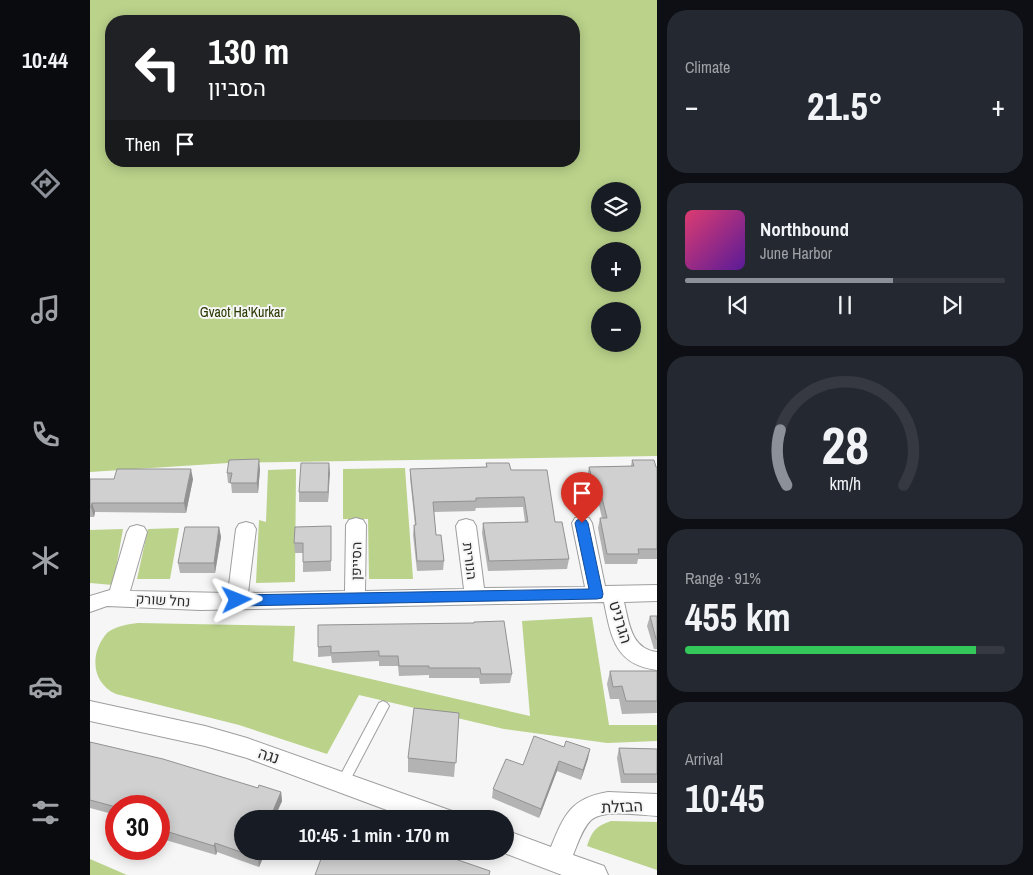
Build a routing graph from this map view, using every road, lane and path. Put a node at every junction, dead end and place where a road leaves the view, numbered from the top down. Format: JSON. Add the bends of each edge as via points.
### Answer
{"nodes":[{"id":1,"x":582,"y":523,"type":"dead end"},
{"id":2,"x":356,"y":524,"type":"dead end"},
{"id":3,"x":466,"y":526,"type":"dead end"},
{"id":4,"x":246,"y":529,"type":"dead end"},
{"id":5,"x":137,"y":532,"type":"dead end"},
{"id":6,"x":657,"y":593,"type":"edge"},
{"id":7,"x":605,"y":594,"type":"junction"},
{"id":8,"x":475,"y":596,"type":"junction"},
{"id":9,"x":118,"y":598,"type":"junction"},
{"id":10,"x":355,"y":598,"type":"junction"},
{"id":11,"x":237,"y":600,"type":"junction"},
{"id":12,"x":90,"y":604,"type":"edge"},
{"id":13,"x":657,"y":662,"type":"edge"},
{"id":14,"x":382,"y":706,"type":"dead end"},
{"id":15,"x":90,"y":711,"type":"edge"},
{"id":16,"x":343,"y":782,"type":"junction"},
{"id":17,"x":657,"y":804,"type":"edge"},
{"id":18,"x":419,"y":810,"type":"edge"},
{"id":19,"x":514,"y":845,"type":"edge"},
{"id":20,"x":558,"y":861,"type":"junction"},
{"id":21,"x":595,"y":875,"type":"edge"}],
"edges":[{"from":1,"to":7,"type":"street","name":"הגרניט"},
{"from":2,"to":10,"type":"street","name":"הסייפן"},
{"from":3,"to":8,"type":"street","name":"הנורית"},
{"from":4,"to":11,"type":"street"},
{"from":5,"to":9,"type":"street"},
{"from":6,"to":7,"type":"street","name":"נחל שורק"},
{"from":7,"to":8,"type":"street","name":"נחל שורק"},
{"from":7,"to":13,"type":"street","name":"הגרניט","via":[[629,650],[638,657]]},
{"from":8,"to":10,"type":"street","name":"נחל שורק"},
{"from":9,"to":11,"type":"street","name":"נחל שורק"},
{"from":9,"to":12,"type":"street","name":"נחל שורק","via":[[106,598]]},
{"from":10,"to":11,"type":"street","name":"נחל שורק"},
{"from":14,"to":16,"type":"lane"},
{"from":15,"to":16,"type":"street","name":"נגה","via":[[238,746]]},
{"from":16,"to":18,"type":"street","name":"נגה"},
{"from":17,"to":20,"type":"street","name":"הבזלת","via":[[618,803],[584,811]]},
{"from":19,"to":20,"type":"street"},
{"from":20,"to":21,"type":"street"}]}
